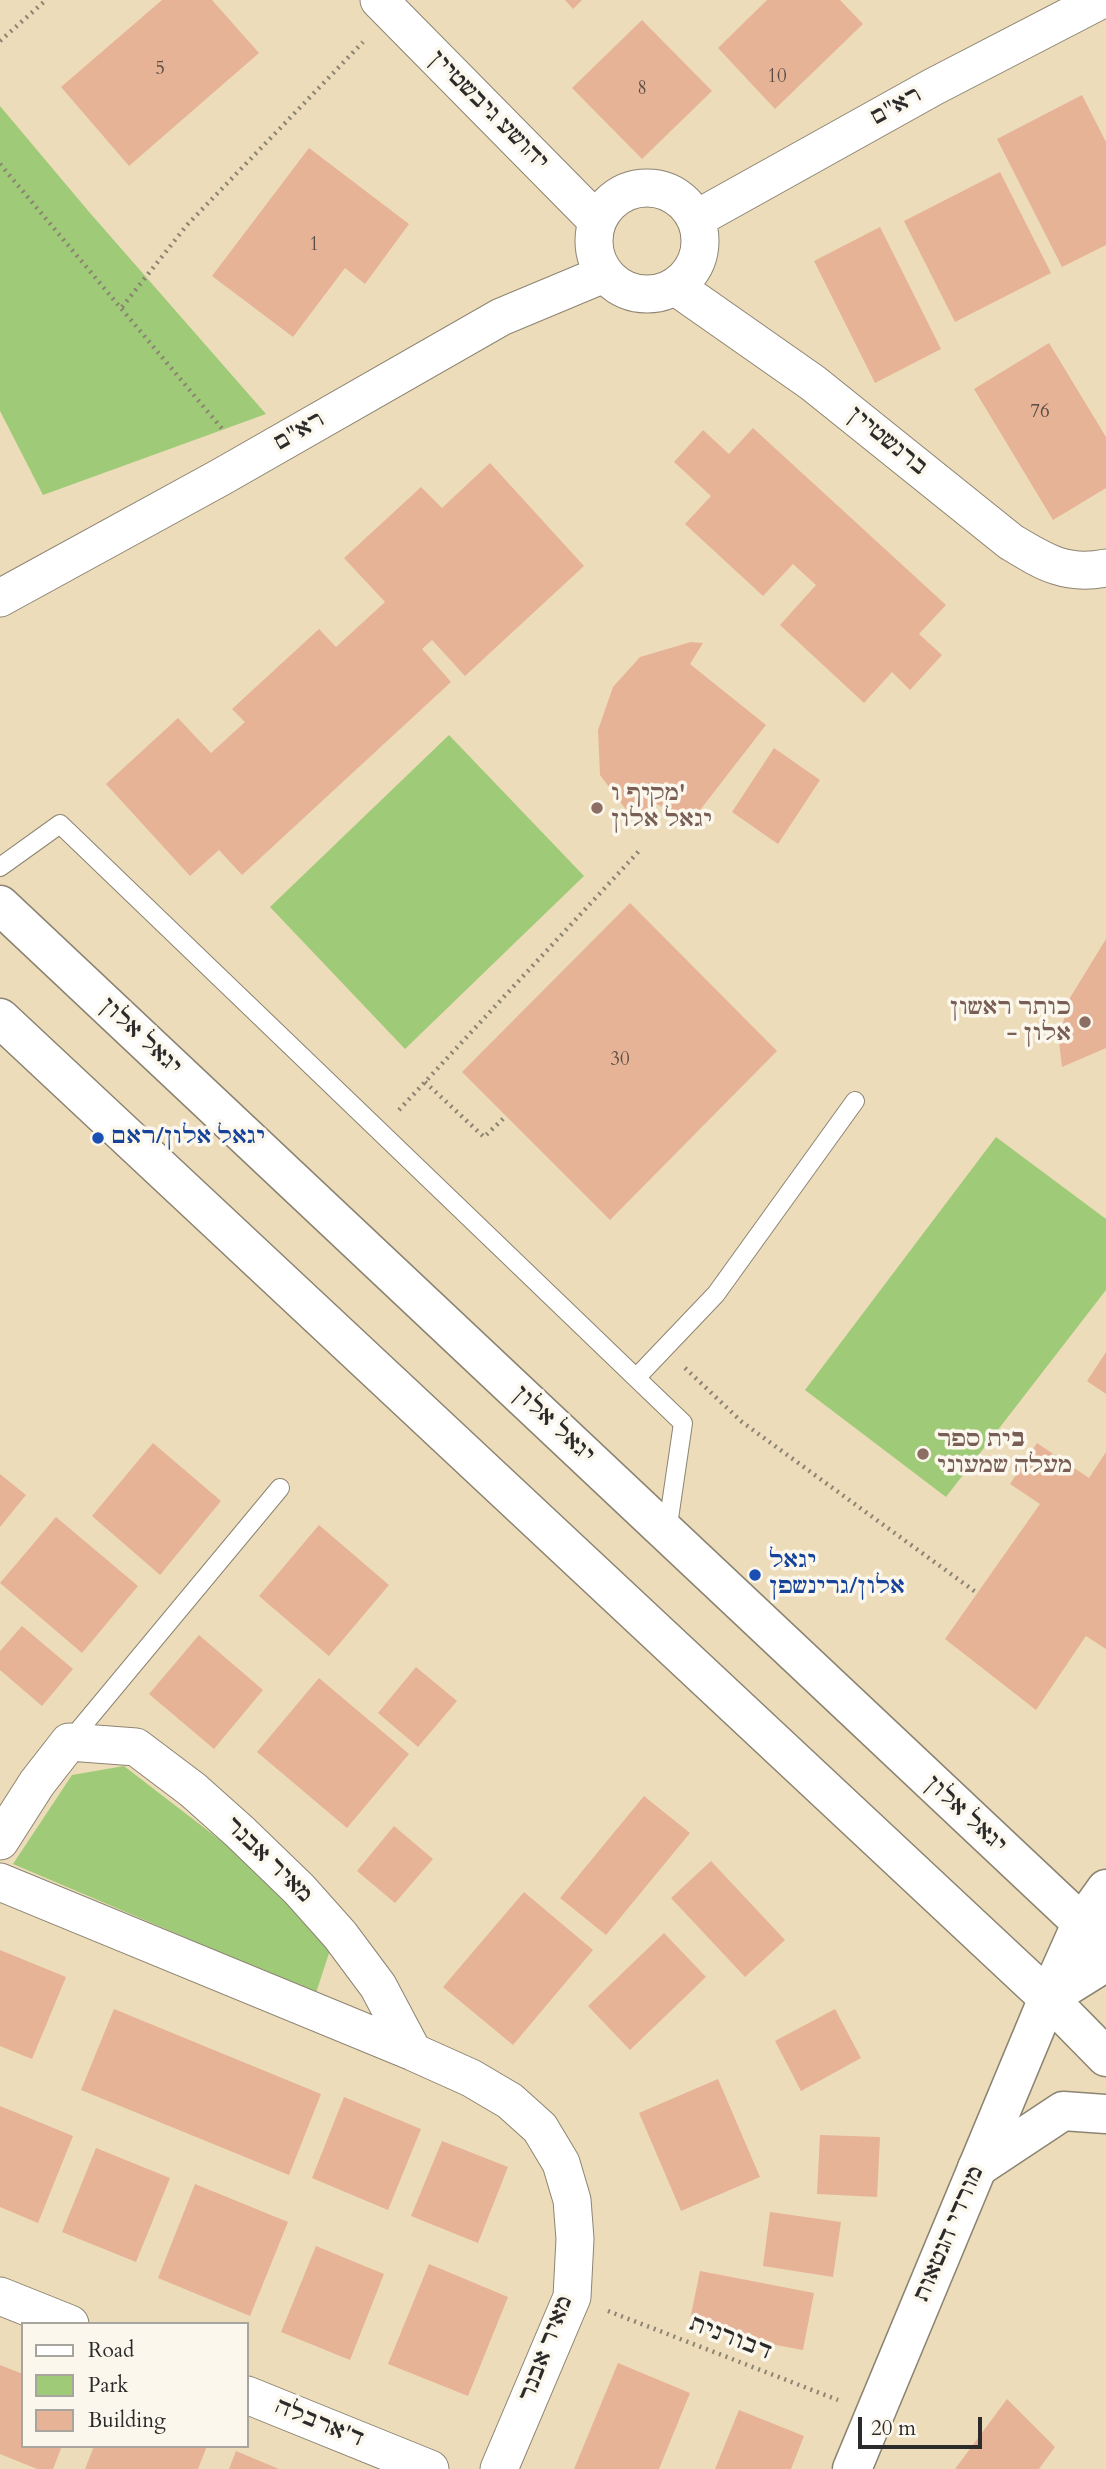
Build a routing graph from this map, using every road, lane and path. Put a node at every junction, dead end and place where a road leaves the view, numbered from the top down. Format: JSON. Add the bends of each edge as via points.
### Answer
{"nodes":[{"id":1,"x":46,"y":0,"type":"edge"},
{"id":2,"x":1101,"y":0,"type":"edge"},
{"id":3,"x":385,"y":6,"type":"edge"},
{"id":4,"x":0,"y":41,"type":"edge"},
{"id":5,"x":0,"y":164,"type":"edge"},
{"id":6,"x":696,"y":219,"type":"junction"},
{"id":7,"x":597,"y":221,"type":"junction"},
{"id":8,"x":604,"y":274,"type":"junction"},
{"id":9,"x":676,"y":287,"type":"junction"},
{"id":10,"x":122,"y":307,"type":"junction"},
{"id":11,"x":251,"y":460,"type":"junction"},
{"id":12,"x":1106,"y":568,"type":"edge"},
{"id":13,"x":0,"y":598,"type":"edge"},
{"id":14,"x":640,"y":850,"type":"dead end"},
{"id":15,"x":0,"y":867,"type":"edge"},
{"id":16,"x":0,"y":905,"type":"edge"},
{"id":17,"x":0,"y":1018,"type":"edge"},
{"id":18,"x":425,"y":1082,"type":"junction"},
{"id":19,"x":855,"y":1101,"type":"dead end"},
{"id":20,"x":506,"y":1116,"type":"dead end"},
{"id":21,"x":380,"y":1132,"type":"junction"},
{"id":22,"x":664,"y":1349,"type":"junction"},
{"id":23,"x":636,"y":1378,"type":"junction"},
{"id":24,"x":280,"y":1488,"type":"dead end"},
{"id":25,"x":667,"y":1532,"type":"junction"},
{"id":26,"x":977,"y":1593,"type":"dead end"},
{"id":27,"x":69,"y":1742,"type":"junction"},
{"id":28,"x":0,"y":1841,"type":"edge"},
{"id":29,"x":0,"y":1882,"type":"edge"},
{"id":30,"x":1106,"y":1889,"type":"edge"},
{"id":31,"x":1094,"y":1935,"type":"edge"},
{"id":32,"x":1106,"y":1962,"type":"edge"},
{"id":33,"x":1048,"y":1998,"type":"junction"},
{"id":34,"x":413,"y":2052,"type":"junction"},
{"id":35,"x":1106,"y":2057,"type":"edge"},
{"id":36,"x":1106,"y":2114,"type":"edge"},
{"id":37,"x":977,"y":2168,"type":"junction"},
{"id":38,"x":0,"y":2296,"type":"edge"},
{"id":39,"x":572,"y":2297,"type":"junction"},
{"id":40,"x":65,"y":2322,"type":"edge"},
{"id":41,"x":248,"y":2395,"type":"edge"},
{"id":42,"x":875,"y":2414,"type":"junction"},
{"id":43,"x":430,"y":2469,"type":"edge"},
{"id":44,"x":499,"y":2469,"type":"edge"},
{"id":45,"x":852,"y":2469,"type":"edge"}],
"edges":[{"from":1,"to":4,"type":"path"},
{"from":2,"to":6,"type":"street","name":"רא\"ם"},
{"from":3,"to":7,"type":"street","name":"יהושע גיבשטיין"},
{"from":3,"to":10,"type":"path","via":[[187,225]]},
{"from":5,"to":10,"type":"path"},
{"from":6,"to":7,"type":"street","via":[[673,193],[637,188],[607,206]]},
{"from":6,"to":9,"type":"street","via":[[701,234],[696,264]]},
{"from":7,"to":8,"type":"street","via":[[596,258]]},
{"from":8,"to":9,"type":"street","via":[[616,285],[646,295]]},
{"from":8,"to":11,"type":"street","name":"רא\"ם","via":[[501,317]]},
{"from":9,"to":12,"type":"street","name":"ברנשטיין","via":[[813,383],[1011,542],[1046,564],[1088,572]]},
{"from":10,"to":11,"type":"path"},
{"from":11,"to":13,"type":"street","name":"רא\"ם"},
{"from":14,"to":18,"type":"path"},
{"from":15,"to":21,"type":"lane","via":[[60,824]]},
{"from":16,"to":25,"type":"main road","name":"יגאל אלון"},
{"from":17,"to":33,"type":"main road"},
{"from":18,"to":20,"type":"path","via":[[484,1137]]},
{"from":18,"to":21,"type":"path"},
{"from":19,"to":22,"type":"lane","via":[[716,1294]]},
{"from":21,"to":23,"type":"lane"},
{"from":22,"to":23,"type":"lane"},
{"from":22,"to":26,"type":"path","via":[[742,1422]]},
{"from":23,"to":25,"type":"lane","via":[[683,1423]]},
{"from":24,"to":27,"type":"lane"},
{"from":25,"to":31,"type":"main road","name":"יגאל אלון"},
{"from":27,"to":28,"type":"street"},
{"from":27,"to":34,"type":"street","name":"מאיר אבנר","via":[[136,1747],[231,1823],[340,1935],[378,1986]]},
{"from":29,"to":34,"type":"street","name":"מאיר אבנר"},
{"from":30,"to":31,"type":"main road","name":"מורדי הגטאות"},
{"from":31,"to":33,"type":"main road","name":"מורדי הגטאות"},
{"from":32,"to":33,"type":"main road"},
{"from":33,"to":35,"type":"main road"},
{"from":33,"to":37,"type":"main road","name":"מורדי הגטאות"},
{"from":34,"to":39,"type":"street","name":"מאיר אבנר","via":[[510,2101],[540,2128],[561,2163],[572,2200]]},
{"from":36,"to":37,"type":"main road","via":[[1063,2111]]},
{"from":37,"to":42,"type":"main road","name":"מורדי הגטאות"},
{"from":38,"to":40,"type":"street"},
{"from":39,"to":42,"type":"path","name":"דבורנית"},
{"from":39,"to":44,"type":"street","name":"מאיר אבנר"},
{"from":41,"to":43,"type":"street","name":"ד'ארבלה"},
{"from":42,"to":45,"type":"main road","name":"מורדי הגטאות"}]}
